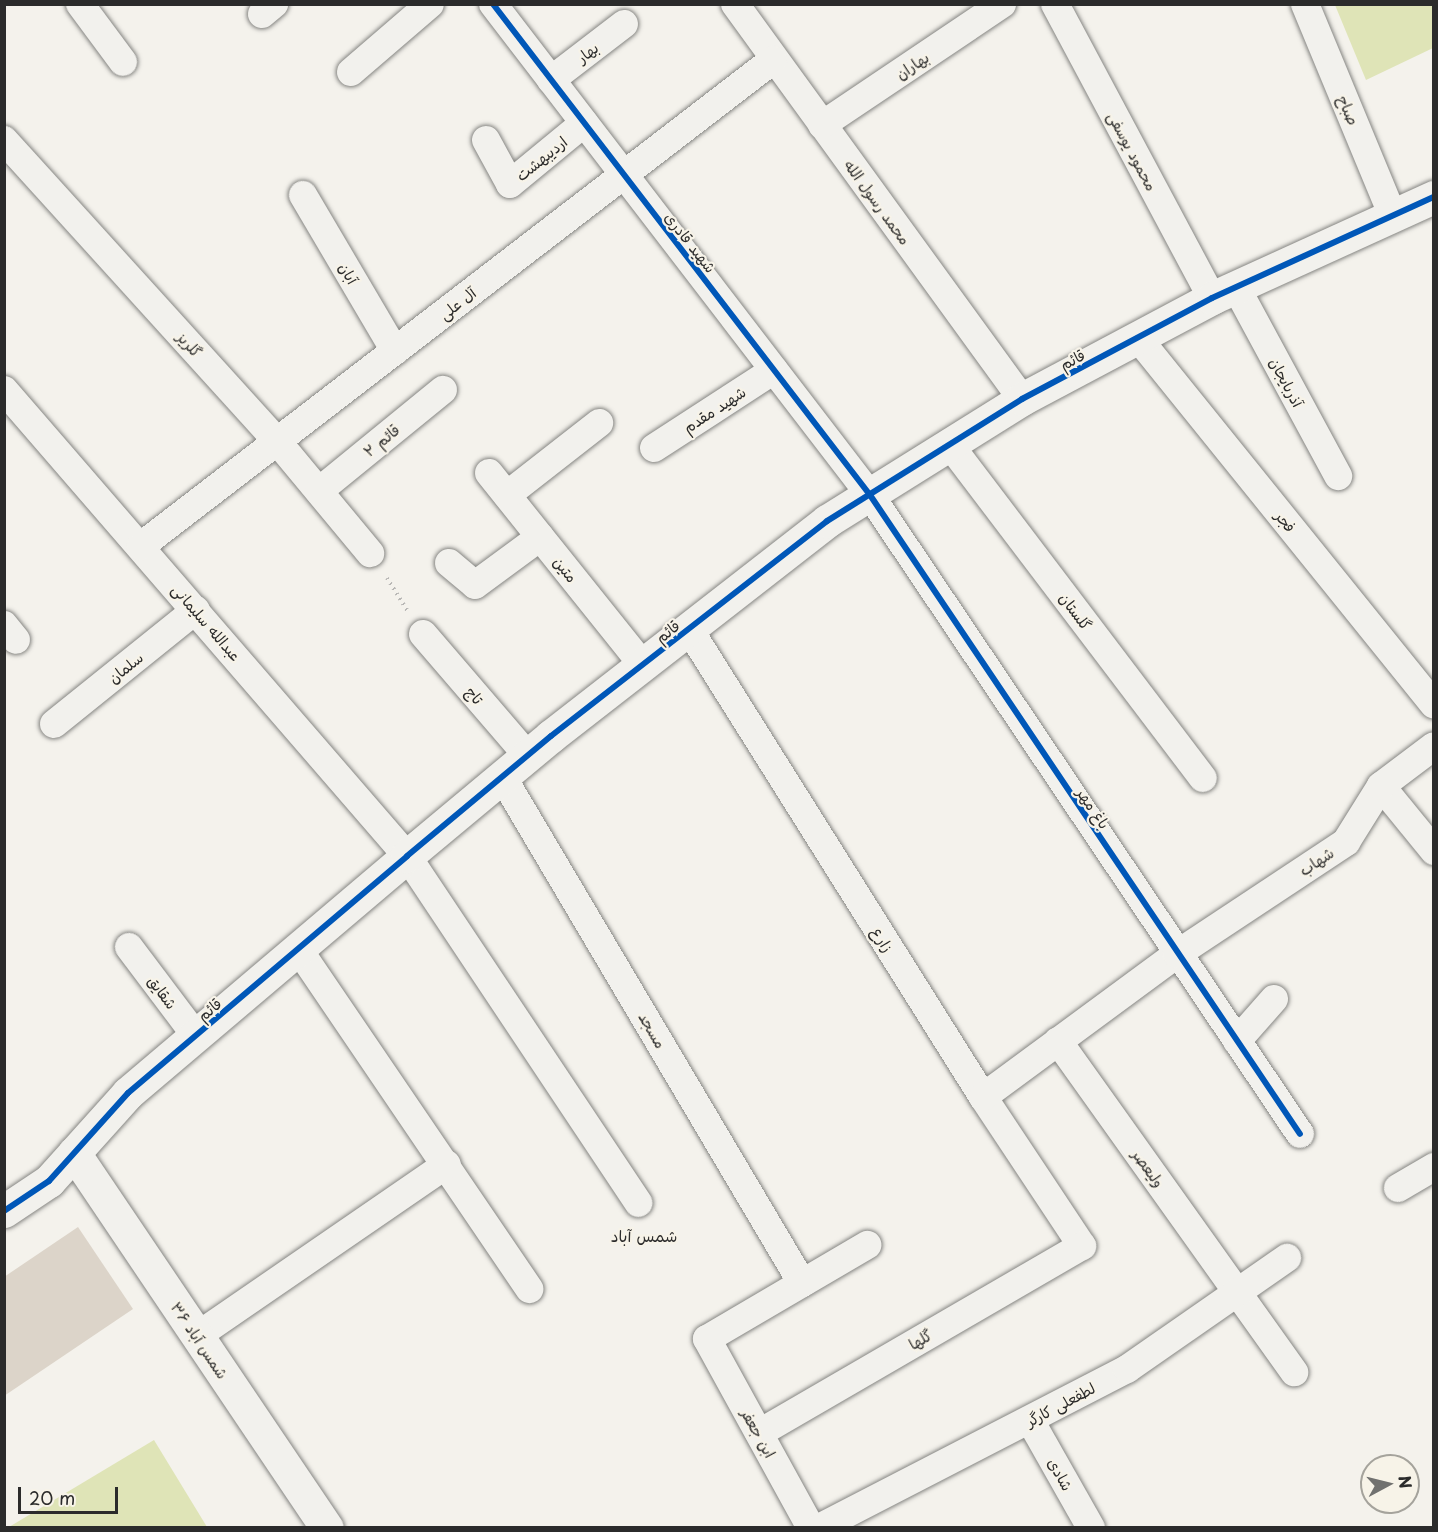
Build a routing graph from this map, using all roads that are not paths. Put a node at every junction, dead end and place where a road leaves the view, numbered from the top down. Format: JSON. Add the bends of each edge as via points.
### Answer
{"nodes":[{"id":1,"x":80,"y":4,"type":"edge"},
{"id":2,"x":430,"y":4,"type":"edge"},
{"id":3,"x":493,"y":4,"type":"edge"},
{"id":4,"x":735,"y":4,"type":"edge"},
{"id":5,"x":1002,"y":4,"type":"edge"},
{"id":6,"x":1055,"y":4,"type":"edge"},
{"id":7,"x":1305,"y":4,"type":"edge"},
{"id":8,"x":624,"y":24,"type":"dead end"},
{"id":9,"x":773,"y":60,"type":"junction"},
{"id":10,"x":123,"y":62,"type":"dead end"},
{"id":11,"x":351,"y":72,"type":"dead end"},
{"id":12,"x":551,"y":80,"type":"junction"},
{"id":13,"x":584,"y":123,"type":"junction"},
{"id":14,"x":822,"y":125,"type":"junction"},
{"id":15,"x":4,"y":140,"type":"edge"},
{"id":16,"x":486,"y":140,"type":"dead end"},
{"id":17,"x":624,"y":174,"type":"junction"},
{"id":18,"x":303,"y":195,"type":"dead end"},
{"id":19,"x":1434,"y":197,"type":"edge"},
{"id":20,"x":1393,"y":216,"type":"junction"},
{"id":21,"x":1224,"y":292,"type":"junction"},
{"id":22,"x":1138,"y":338,"type":"junction"},
{"id":23,"x":395,"y":351,"type":"junction"},
{"id":24,"x":774,"y":370,"type":"junction"},
{"id":25,"x":4,"y":390,"type":"edge"},
{"id":26,"x":443,"y":390,"type":"dead end"},
{"id":27,"x":1022,"y":399,"type":"junction"},
{"id":28,"x":599,"y":423,"type":"dead end"},
{"id":29,"x":278,"y":441,"type":"junction"},
{"id":30,"x":950,"y":445,"type":"junction"},
{"id":31,"x":654,"y":448,"type":"dead end"},
{"id":32,"x":489,"y":473,"type":"dead end"},
{"id":33,"x":1338,"y":476,"type":"dead end"},
{"id":34,"x":319,"y":491,"type":"junction"},
{"id":35,"x":507,"y":495,"type":"junction"},
{"id":36,"x":870,"y":495,"type":"junction"},
{"id":37,"x":540,"y":537,"type":"junction"},
{"id":38,"x":141,"y":546,"type":"junction"},
{"id":39,"x":370,"y":553,"type":"road end"},
{"id":40,"x":449,"y":562,"type":"dead end"},
{"id":41,"x":196,"y":610,"type":"junction"},
{"id":42,"x":689,"y":629,"type":"junction"},
{"id":43,"x":423,"y":634,"type":"road end"},
{"id":44,"x":643,"y":665,"type":"junction"},
{"id":45,"x":1434,"y":705,"type":"edge"},
{"id":46,"x":54,"y":724,"type":"dead end"},
{"id":47,"x":1434,"y":746,"type":"edge"},
{"id":48,"x":528,"y":756,"type":"junction"},
{"id":49,"x":503,"y":778,"type":"junction"},
{"id":50,"x":1203,"y":778,"type":"dead end"},
{"id":51,"x":1382,"y":786,"type":"junction"},
{"id":52,"x":1434,"y":852,"type":"edge"},
{"id":53,"x":407,"y":856,"type":"junction"},
{"id":54,"x":129,"y":947,"type":"dead end"},
{"id":55,"x":299,"y":950,"type":"junction"},
{"id":56,"x":1178,"y":954,"type":"junction"},
{"id":57,"x":1274,"y":999,"type":"dead end"},
{"id":58,"x":196,"y":1036,"type":"junction"},
{"id":59,"x":1058,"y":1041,"type":"junction"},
{"id":60,"x":1237,"y":1041,"type":"junction"},
{"id":61,"x":983,"y":1097,"type":"junction"},
{"id":62,"x":1300,"y":1134,"type":"dead end"},
{"id":63,"x":74,"y":1153,"type":"junction"},
{"id":64,"x":447,"y":1164,"type":"junction"},
{"id":65,"x":1434,"y":1167,"type":"edge"},
{"id":66,"x":1398,"y":1188,"type":"dead end"},
{"id":67,"x":638,"y":1203,"type":"dead end"},
{"id":68,"x":4,"y":1212,"type":"edge"},
{"id":69,"x":867,"y":1245,"type":"dead end"},
{"id":70,"x":1082,"y":1246,"type":"joint"},
{"id":71,"x":1287,"y":1258,"type":"dead end"},
{"id":72,"x":802,"y":1283,"type":"junction"},
{"id":73,"x":529,"y":1289,"type":"dead end"},
{"id":74,"x":1239,"y":1294,"type":"junction"},
{"id":75,"x":197,"y":1336,"type":"junction"},
{"id":76,"x":1294,"y":1372,"type":"dead end"},
{"id":77,"x":1030,"y":1420,"type":"junction"},
{"id":78,"x":759,"y":1433,"type":"junction"},
{"id":79,"x":836,"y":1524,"type":"edge"},
{"id":80,"x":327,"y":1527,"type":"edge"},
{"id":81,"x":811,"y":1527,"type":"edge"},
{"id":82,"x":1091,"y":1527,"type":"edge"}],
"edges":[{"from":1,"to":10,"type":"street"},
{"from":2,"to":11,"type":"street"},
{"from":3,"to":12,"type":"street","name":"شهید قادری"},
{"from":4,"to":9,"type":"street","name":"محمد رسول الله"},
{"from":5,"to":14,"type":"street","name":"بهاران"},
{"from":6,"to":21,"type":"street","name":"محمود یوسفی"},
{"from":7,"to":20,"type":"street","name":"صباح"},
{"from":8,"to":12,"type":"street","name":"بهار"},
{"from":9,"to":14,"type":"street","name":"محمد رسول الله"},
{"from":9,"to":17,"type":"street","name":"آل علی"},
{"from":12,"to":13,"type":"street","name":"شهید قادری"},
{"from":13,"to":16,"type":"street","name":"اردیبهشت","via":[[510,184]]},
{"from":13,"to":17,"type":"street","name":"شهید قادری"},
{"from":14,"to":27,"type":"street","name":"محمد رسول الله"},
{"from":15,"to":29,"type":"street","name":"گلریز"},
{"from":17,"to":23,"type":"street","name":"آل علی"},
{"from":17,"to":24,"type":"street","name":"شهید قادری"},
{"from":18,"to":23,"type":"street","name":"آبان"},
{"from":19,"to":20,"type":"street","name":"قائم"},
{"from":20,"to":21,"type":"street","name":"قائم"},
{"from":21,"to":22,"type":"street","name":"قائم"},
{"from":21,"to":33,"type":"street","name":"آذربایجان"},
{"from":22,"to":27,"type":"street","name":"قائم"},
{"from":22,"to":45,"type":"street","name":"فجر"},
{"from":23,"to":29,"type":"street","name":"آل علی"},
{"from":24,"to":31,"type":"street","name":"شهید مقدم"},
{"from":24,"to":36,"type":"street","name":"شهید قادری"},
{"from":25,"to":38,"type":"street","name":"عبدالله سلیمانی"},
{"from":26,"to":34,"type":"street","name":"قائم ۲"},
{"from":27,"to":30,"type":"street","name":"قائم"},
{"from":28,"to":35,"type":"street"},
{"from":29,"to":34,"type":"street","name":"گلریز"},
{"from":29,"to":38,"type":"street","name":"آل علی"},
{"from":30,"to":36,"type":"street","name":"قائم"},
{"from":30,"to":50,"type":"street","name":"گلستان"},
{"from":32,"to":35,"type":"street","name":"متین"},
{"from":34,"to":39,"type":"street","name":"گلریز"},
{"from":35,"to":37,"type":"street","name":"متین"},
{"from":36,"to":42,"type":"street","name":"قائم","via":[[827,521]]},
{"from":36,"to":56,"type":"street","name":"باغ مهر"},
{"from":37,"to":40,"type":"street","via":[[475,585]]},
{"from":37,"to":44,"type":"street","name":"متین"},
{"from":38,"to":41,"type":"street","name":"عبدالله سلیمانی"},
{"from":41,"to":46,"type":"street","name":"سلمان"},
{"from":41,"to":53,"type":"street","name":"عبدالله سلیمانی"},
{"from":42,"to":44,"type":"street","name":"قائم"},
{"from":42,"to":61,"type":"street","name":"زارع"},
{"from":43,"to":48,"type":"street","name":"تاج"},
{"from":44,"to":48,"type":"street","name":"قائم"},
{"from":47,"to":51,"type":"street","name":"شهاب"},
{"from":48,"to":49,"type":"street","name":"قائم"},
{"from":49,"to":53,"type":"street","name":"قائم"},
{"from":49,"to":72,"type":"street","name":"مسجد"},
{"from":51,"to":52,"type":"street"},
{"from":51,"to":56,"type":"street","name":"شهاب","via":[[1346,842]]},
{"from":53,"to":55,"type":"street","name":"قائم"},
{"from":53,"to":67,"type":"street","name":"عبدالله سلیمانی"},
{"from":54,"to":58,"type":"street","name":"شقایق"},
{"from":55,"to":58,"type":"street","name":"قائم"},
{"from":55,"to":64,"type":"street"},
{"from":56,"to":59,"type":"street","name":"شهاب"},
{"from":56,"to":60,"type":"street","name":"باغ مهر"},
{"from":57,"to":60,"type":"street"},
{"from":58,"to":63,"type":"street","name":"قائم","via":[[128,1093]]},
{"from":59,"to":61,"type":"street"},
{"from":59,"to":74,"type":"street","name":"ولیعصر"},
{"from":60,"to":62,"type":"street","name":"باغ مهر"},
{"from":61,"to":70,"type":"street","name":"زارع"},
{"from":63,"to":68,"type":"street","name":"قائم","via":[[49,1181]]},
{"from":63,"to":75,"type":"street","name":"شمس آباد ۳۶"},
{"from":64,"to":73,"type":"street"},
{"from":64,"to":75,"type":"street"},
{"from":65,"to":66,"type":"street"},
{"from":69,"to":72,"type":"street"},
{"from":70,"to":78,"type":"street","name":"گلها"},
{"from":71,"to":74,"type":"street","name":"لطفعلی کارگر"},
{"from":72,"to":78,"type":"street","name":"ابن جعفر","via":[[707,1339]]},
{"from":74,"to":76,"type":"street","name":"ولیعصر"},
{"from":74,"to":77,"type":"street","name":"لطفعلی کارگر","via":[[1127,1369]]},
{"from":75,"to":80,"type":"street","name":"شمس آباد ۳۶"},
{"from":77,"to":79,"type":"street","name":"لطفعلی کارگر"},
{"from":77,"to":82,"type":"street","name":"شادی"},
{"from":78,"to":81,"type":"street","name":"ابن جعفر"}]}
